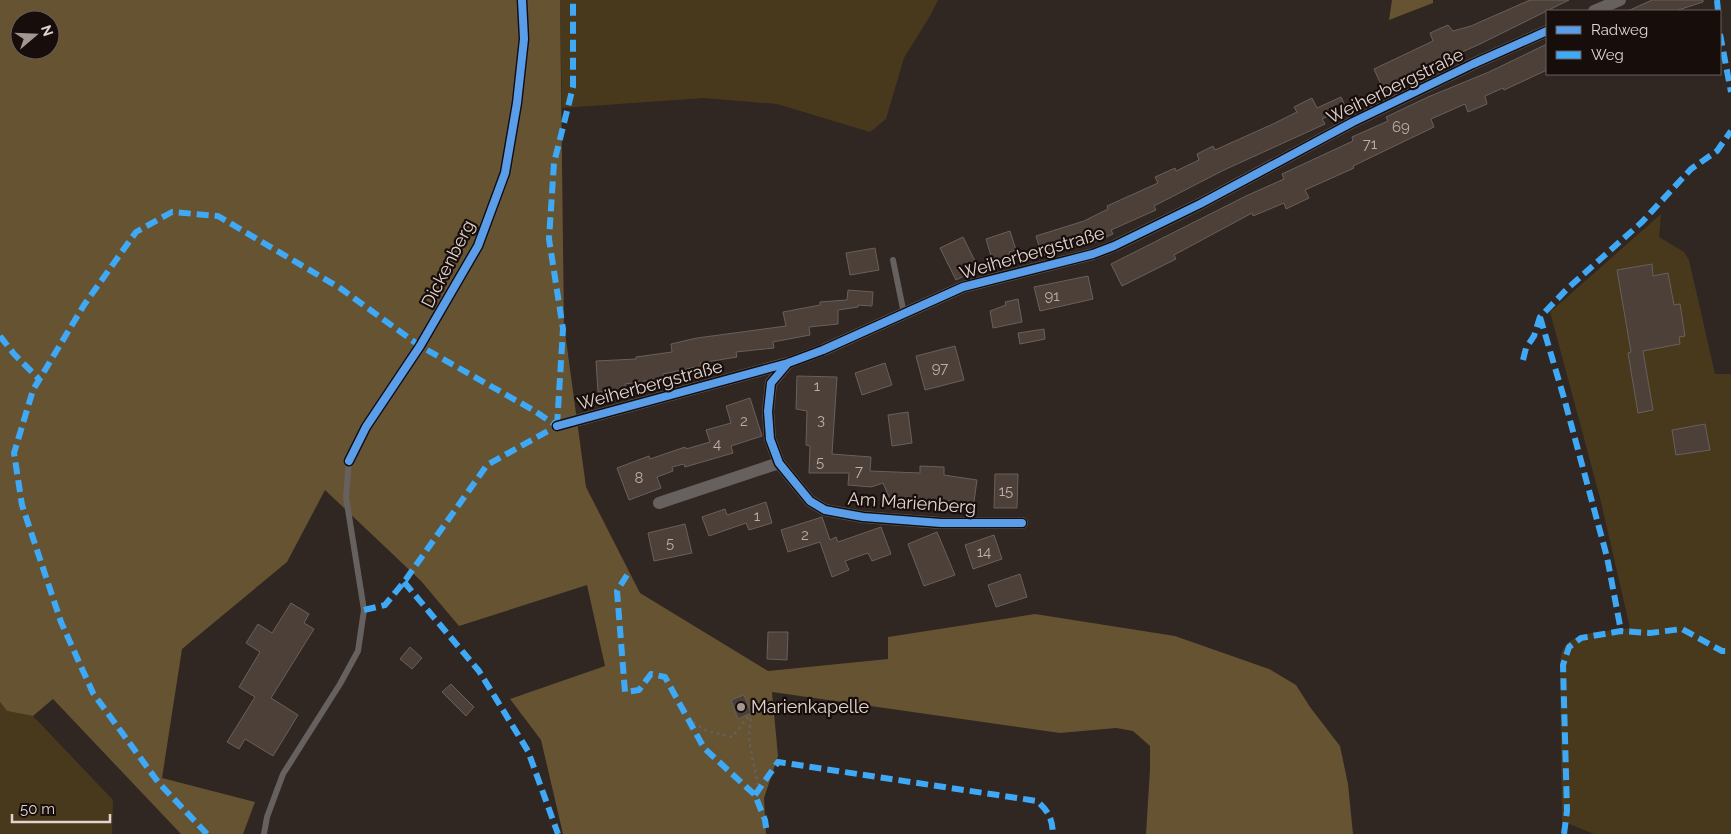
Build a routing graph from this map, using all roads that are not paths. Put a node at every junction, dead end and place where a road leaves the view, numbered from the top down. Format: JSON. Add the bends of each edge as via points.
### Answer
{"nodes":[{"id":1,"x":522,"y":0,"type":"edge"},
{"id":2,"x":1620,"y":0,"type":"edge"},
{"id":3,"x":1596,"y":10,"type":"edge"},
{"id":4,"x":1546,"y":31,"type":"edge"},
{"id":5,"x":893,"y":260,"type":"dead end"},
{"id":6,"x":904,"y":314,"type":"junction"},
{"id":7,"x":788,"y":363,"type":"junction"},
{"id":8,"x":557,"y":426,"type":"dead end"},
{"id":9,"x":349,"y":461,"type":"joint"},
{"id":10,"x":779,"y":463,"type":"junction"},
{"id":11,"x":659,"y":503,"type":"dead end"},
{"id":12,"x":1022,"y":523,"type":"dead end"},
{"id":13,"x":264,"y":834,"type":"edge"}],
"edges":[{"from":1,"to":9,"type":"street","name":"Dickenberg","via":[[524,39],[517,103],[505,173],[482,236],[420,346],[366,427]]},
{"from":2,"to":3,"type":"street"},
{"from":4,"to":6,"type":"street","name":"Weiherbergstraße","via":[[1353,122],[1114,246],[963,287]]},
{"from":5,"to":6,"type":"lane"},
{"from":6,"to":7,"type":"street","name":"Weiherbergstraße"},
{"from":7,"to":8,"type":"street","name":"Weiherbergstraße"},
{"from":7,"to":10,"type":"street","name":"Am Marienberg","via":[[771,383],[768,411],[770,439]]},
{"from":9,"to":13,"type":"lane","via":[[346,496],[364,610],[358,651],[283,774]]},
{"from":10,"to":11,"type":"street"},
{"from":10,"to":12,"type":"street","name":"Am Marienberg","via":[[810,501],[825,510],[862,517],[941,523]]}]}
